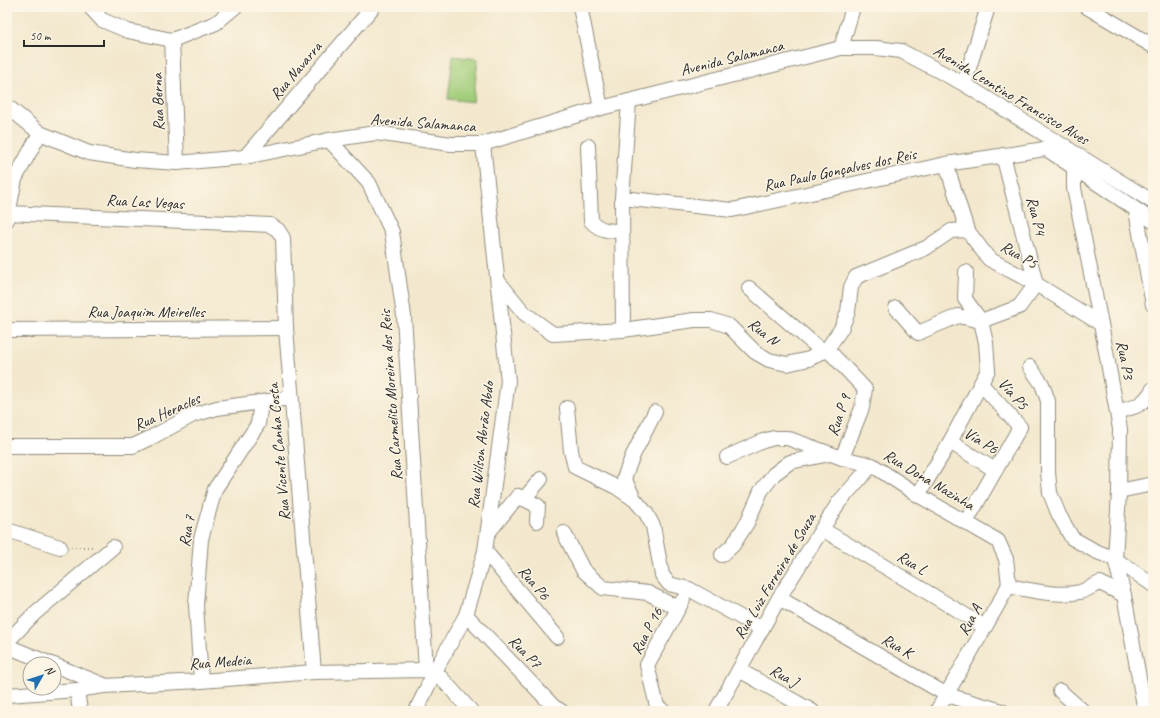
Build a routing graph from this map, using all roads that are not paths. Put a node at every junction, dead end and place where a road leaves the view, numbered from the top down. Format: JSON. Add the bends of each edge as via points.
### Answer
{"nodes":[{"id":1,"x":90,"y":7,"type":"edge"},
{"id":2,"x":234,"y":7,"type":"edge"},
{"id":3,"x":373,"y":7,"type":"edge"},
{"id":4,"x":580,"y":7,"type":"edge"},
{"id":5,"x":853,"y":7,"type":"edge"},
{"id":6,"x":988,"y":7,"type":"edge"},
{"id":7,"x":1087,"y":7,"type":"edge"},
{"id":8,"x":172,"y":40,"type":"junction"},
{"id":9,"x":1153,"y":46,"type":"edge"},
{"id":10,"x":841,"y":48,"type":"junction"},
{"id":11,"x":964,"y":84,"type":"junction"},
{"id":12,"x":629,"y":101,"type":"junction"},
{"id":13,"x":7,"y":106,"type":"edge"},
{"id":14,"x":601,"y":108,"type":"junction"},
{"id":15,"x":40,"y":132,"type":"junction"},
{"id":16,"x":329,"y":140,"type":"junction"},
{"id":17,"x":483,"y":144,"type":"junction"},
{"id":18,"x":588,"y":146,"type":"dead end"},
{"id":19,"x":1065,"y":146,"type":"junction"},
{"id":20,"x":1045,"y":148,"type":"junction"},
{"id":21,"x":1003,"y":155,"type":"junction"},
{"id":22,"x":244,"y":157,"type":"junction"},
{"id":23,"x":177,"y":163,"type":"junction"},
{"id":24,"x":946,"y":164,"type":"junction"},
{"id":25,"x":1074,"y":169,"type":"junction"},
{"id":26,"x":11,"y":179,"type":"edge"},
{"id":27,"x":622,"y":198,"type":"junction"},
{"id":28,"x":1153,"y":202,"type":"edge"},
{"id":29,"x":1136,"y":210,"type":"junction"},
{"id":30,"x":8,"y":216,"type":"edge"},
{"id":31,"x":1153,"y":221,"type":"edge"},
{"id":32,"x":278,"y":230,"type":"joint"},
{"id":33,"x":967,"y":230,"type":"junction"},
{"id":34,"x":622,"y":231,"type":"junction"},
{"id":35,"x":966,"y":272,"type":"dead end"},
{"id":36,"x":498,"y":281,"type":"junction"},
{"id":37,"x":1036,"y":284,"type":"junction"},
{"id":38,"x":749,"y":288,"type":"dead end"},
{"id":39,"x":1153,"y":305,"type":"edge"},
{"id":40,"x":896,"y":308,"type":"dead end"},
{"id":41,"x":981,"y":320,"type":"junction"},
{"id":42,"x":1101,"y":324,"type":"junction"},
{"id":43,"x":286,"y":328,"type":"junction"},
{"id":44,"x":7,"y":330,"type":"edge"},
{"id":45,"x":623,"y":330,"type":"junction"},
{"id":46,"x":825,"y":350,"type":"junction"},
{"id":47,"x":1030,"y":367,"type":"dead end"},
{"id":48,"x":981,"y":384,"type":"junction"},
{"id":49,"x":1153,"y":389,"type":"edge"},
{"id":50,"x":291,"y":398,"type":"junction"},
{"id":51,"x":261,"y":402,"type":"junction"},
{"id":52,"x":566,"y":408,"type":"dead end"},
{"id":53,"x":1118,"y":411,"type":"junction"},
{"id":54,"x":655,"y":412,"type":"dead end"},
{"id":55,"x":950,"y":442,"type":"junction"},
{"id":56,"x":7,"y":446,"type":"edge"},
{"id":57,"x":727,"y":456,"type":"dead end"},
{"id":58,"x":836,"y":456,"type":"junction"},
{"id":59,"x":872,"y":465,"type":"junction"},
{"id":60,"x":995,"y":470,"type":"junction"},
{"id":61,"x":541,"y":479,"type":"dead end"},
{"id":62,"x":1153,"y":484,"type":"edge"},
{"id":63,"x":1119,"y":491,"type":"junction"},
{"id":64,"x":918,"y":495,"type":"junction"},
{"id":65,"x":524,"y":499,"type":"junction"},
{"id":66,"x":634,"y":500,"type":"junction"},
{"id":67,"x":537,"y":521,"type":"dead end"},
{"id":68,"x":966,"y":522,"type":"junction"},
{"id":69,"x":822,"y":529,"type":"junction"},
{"id":70,"x":7,"y":530,"type":"edge"},
{"id":71,"x":488,"y":533,"type":"junction"},
{"id":72,"x":564,"y":533,"type":"dead end"},
{"id":73,"x":60,"y":547,"type":"road end"},
{"id":74,"x":112,"y":547,"type":"road end"},
{"id":75,"x":485,"y":551,"type":"junction"},
{"id":76,"x":722,"y":555,"type":"dead end"},
{"id":77,"x":1115,"y":559,"type":"junction"},
{"id":78,"x":1153,"y":585,"type":"edge"},
{"id":79,"x":1008,"y":586,"type":"junction"},
{"id":80,"x":689,"y":590,"type":"junction"},
{"id":81,"x":1124,"y":595,"type":"junction"},
{"id":82,"x":779,"y":598,"type":"junction"},
{"id":83,"x":678,"y":608,"type":"junction"},
{"id":84,"x":466,"y":616,"type":"junction"},
{"id":85,"x":985,"y":627,"type":"junction"},
{"id":86,"x":762,"y":629,"type":"junction"},
{"id":87,"x":556,"y":637,"type":"dead end"},
{"id":88,"x":7,"y":642,"type":"edge"},
{"id":89,"x":7,"y":646,"type":"edge"},
{"id":90,"x":31,"y":656,"type":"edge"},
{"id":91,"x":62,"y":668,"type":"edge"},
{"id":92,"x":739,"y":670,"type":"junction"},
{"id":93,"x":430,"y":671,"type":"junction"},
{"id":94,"x":314,"y":672,"type":"junction"},
{"id":95,"x":201,"y":681,"type":"junction"},
{"id":96,"x":104,"y":686,"type":"junction"},
{"id":97,"x":77,"y":690,"type":"junction"},
{"id":98,"x":1060,"y":691,"type":"dead end"},
{"id":99,"x":7,"y":695,"type":"edge"},
{"id":100,"x":947,"y":695,"type":"junction"},
{"id":101,"x":80,"y":711,"type":"edge"},
{"id":102,"x":416,"y":711,"type":"edge"},
{"id":103,"x":471,"y":711,"type":"edge"},
{"id":104,"x":561,"y":711,"type":"edge"},
{"id":105,"x":663,"y":711,"type":"edge"},
{"id":106,"x":716,"y":711,"type":"edge"},
{"id":107,"x":812,"y":711,"type":"edge"},
{"id":108,"x":938,"y":711,"type":"edge"},
{"id":109,"x":1002,"y":711,"type":"edge"},
{"id":110,"x":1083,"y":711,"type":"edge"},
{"id":111,"x":1145,"y":711,"type":"edge"}],
"edges":[{"from":1,"to":8,"type":"street","via":[[102,20],[128,31]]},
{"from":2,"to":8,"type":"street","via":[[216,23]]},
{"from":3,"to":22,"type":"street","name":"Rua Navarra"},
{"from":4,"to":14,"type":"street"},
{"from":5,"to":10,"type":"street"},
{"from":6,"to":11,"type":"street"},
{"from":7,"to":9,"type":"street"},
{"from":8,"to":23,"type":"street","name":"Rua Berna"},
{"from":10,"to":11,"type":"street","name":"Avenida Leontino Francisco Alves","via":[[901,51]]},
{"from":10,"to":12,"type":"street","name":"Avenida Salamanca"},
{"from":11,"to":19,"type":"street","name":"Avenida Leontino Francisco Alves"},
{"from":12,"to":14,"type":"street","name":"Avenida Salamanca"},
{"from":12,"to":27,"type":"street"},
{"from":13,"to":15,"type":"street","name":"Avenida Salamanca"},
{"from":14,"to":17,"type":"street","name":"Avenida Salamanca"},
{"from":15,"to":23,"type":"street","name":"Avenida Salamanca","via":[[89,153]]},
{"from":15,"to":26,"type":"street"},
{"from":16,"to":17,"type":"street","name":"Avenida Salamanca","via":[[376,133],[451,144]]},
{"from":16,"to":22,"type":"street","name":"Avenida Salamanca"},
{"from":16,"to":93,"type":"street","name":"Rua Carmelito Moreira dos Reis","via":[[369,184],[392,232],[404,316]]},
{"from":17,"to":36,"type":"street","name":"Rua Wilson Abrão Abdo"},
{"from":18,"to":34,"type":"street","via":[[591,221],[606,231]]},
{"from":19,"to":20,"type":"street","name":"Rua Paulo Gonçalves dos Reis"},
{"from":19,"to":28,"type":"street","name":"Avenida Leontino Francisco Alves"},
{"from":20,"to":21,"type":"street","name":"Rua Paulo Gonçalves dos Reis"},
{"from":20,"to":25,"type":"street","name":"Avenida Leontino Francisco Alves"},
{"from":21,"to":24,"type":"street","name":"Rua Paulo Gonçalves dos Reis"},
{"from":21,"to":37,"type":"street","name":"Rua P4"},
{"from":22,"to":23,"type":"street","name":"Avenida Salamanca"},
{"from":24,"to":27,"type":"street","name":"Rua Paulo Gonçalves dos Reis","via":[[732,210]]},
{"from":24,"to":33,"type":"street","name":"Rua P5"},
{"from":25,"to":29,"type":"street","name":"Avenida Leontino Francisco Alves"},
{"from":25,"to":42,"type":"street","name":"Rua P3","via":[[1074,188]]},
{"from":26,"to":30,"type":"street"},
{"from":27,"to":34,"type":"street"},
{"from":29,"to":31,"type":"street","name":"Avenida Leontino Francisco Alves"},
{"from":29,"to":39,"type":"street"},
{"from":30,"to":32,"type":"street","name":"Rua Las Vegas","via":[[270,225]]},
{"from":32,"to":43,"type":"street","name":"Rua Vicente Canha Costa","via":[[283,238]]},
{"from":33,"to":37,"type":"street","name":"Rua P5","via":[[989,259]]},
{"from":33,"to":46,"type":"street","name":"Rua N","via":[[951,231],[926,248],[856,277],[851,287],[848,312],[841,329]]},
{"from":34,"to":45,"type":"street"},
{"from":35,"to":41,"type":"street","via":[[965,299]]},
{"from":36,"to":45,"type":"street","name":"Rua N","via":[[524,313],[554,334]]},
{"from":36,"to":71,"type":"street","name":"Rua Wilson Abrão Abdo","via":[[508,381]]},
{"from":37,"to":41,"type":"street","via":[[1019,307]]},
{"from":37,"to":42,"type":"street","name":"Rua P5"},
{"from":38,"to":46,"type":"street","name":"Rua P 9"},
{"from":40,"to":41,"type":"street","via":[[918,333],[958,316]]},
{"from":41,"to":48,"type":"street","via":[[988,370]]},
{"from":42,"to":53,"type":"street","name":"Rua P3"},
{"from":43,"to":44,"type":"street","name":"Rua Joaquim Meirelles"},
{"from":43,"to":50,"type":"street","name":"Rua Vicente Canha Costa"},
{"from":45,"to":46,"type":"street","name":"Rua N","via":[[711,320],[729,326],[755,352],[768,360],[787,364],[809,360]]},
{"from":46,"to":58,"type":"street","name":"Rua P 9","via":[[865,389],[862,408]]},
{"from":47,"to":77,"type":"street","via":[[1042,384],[1048,401],[1050,493],[1059,515],[1072,538]]},
{"from":48,"to":55,"type":"street"},
{"from":48,"to":60,"type":"street","name":"Vía P5","via":[[1020,427]]},
{"from":49,"to":53,"type":"street","via":[[1142,404]]},
{"from":50,"to":51,"type":"street","name":"Rua Heracles"},
{"from":50,"to":94,"type":"street","name":"Rua Vicente Canha Costa"},
{"from":51,"to":56,"type":"street","name":"Rua Heracles","via":[[217,408],[193,415],[133,446]]},
{"from":51,"to":95,"type":"street","name":"Rua 7","via":[[258,424],[215,489],[201,539],[196,606]]},
{"from":52,"to":66,"type":"street","via":[[575,467],[616,487]]},
{"from":53,"to":63,"type":"street","name":"Rua P3"},
{"from":54,"to":66,"type":"street","via":[[624,478]]},
{"from":55,"to":60,"type":"street","name":"Vía P6"},
{"from":55,"to":64,"type":"street"},
{"from":57,"to":58,"type":"street","name":"Rua Dona Nazinha","via":[[762,441],[787,438]]},
{"from":58,"to":59,"type":"street","name":"Rua Dona Nazinha"},
{"from":58,"to":76,"type":"street","via":[[790,462],[774,474],[761,491],[747,523],[733,545]]},
{"from":59,"to":64,"type":"street","name":"Rua Dona Nazinha"},
{"from":59,"to":69,"type":"street","name":"Rua Luiz Ferreira de Souza","via":[[840,502]]},
{"from":60,"to":68,"type":"street"},
{"from":61,"to":65,"type":"street"},
{"from":62,"to":63,"type":"street"},
{"from":63,"to":77,"type":"street","name":"Rua P3"},
{"from":64,"to":68,"type":"street","name":"Rua Dona Nazinha"},
{"from":65,"to":67,"type":"street","via":[[538,506]]},
{"from":65,"to":71,"type":"street","via":[[518,496]]},
{"from":66,"to":80,"type":"street","via":[[646,513],[653,526],[662,575],[669,584]]},
{"from":68,"to":79,"type":"street","name":"Rua Dona Nazinha","via":[[998,541],[1006,559]]},
{"from":69,"to":82,"type":"street","name":"Rua Luiz Ferreira de Souza"},
{"from":69,"to":85,"type":"street","name":"Rua L"},
{"from":70,"to":73,"type":"street"},
{"from":71,"to":75,"type":"street","name":"Rua Wilson Abrão Abdo"},
{"from":72,"to":83,"type":"street","via":[[583,570],[603,588],[648,593]]},
{"from":74,"to":88,"type":"street","via":[[34,614]]},
{"from":75,"to":84,"type":"street","name":"Rua Wilson Abrão Abdo"},
{"from":75,"to":87,"type":"street","name":"Rua P6"},
{"from":77,"to":78,"type":"street"},
{"from":77,"to":81,"type":"street","name":"Rua P3"},
{"from":79,"to":81,"type":"street","via":[[1062,593],[1080,592],[1100,583]]},
{"from":79,"to":85,"type":"street","name":"Rua A"},
{"from":80,"to":83,"type":"street","name":"Rua P 16"},
{"from":80,"to":86,"type":"street"},
{"from":81,"to":111,"type":"street","name":"Rua P3"},
{"from":82,"to":86,"type":"street","name":"Rua Luiz Ferreira de Souza"},
{"from":82,"to":100,"type":"street","name":"Rua K"},
{"from":83,"to":105,"type":"street","name":"Rua P 16","via":[[646,665],[656,706]]},
{"from":84,"to":93,"type":"street","name":"Rua Wilson Abrão Abdo"},
{"from":84,"to":104,"type":"street","name":"Rua P7","via":[[554,707]]},
{"from":85,"to":100,"type":"street","name":"Rua A"},
{"from":86,"to":92,"type":"street","name":"Rua Luiz Ferreira de Souza"},
{"from":89,"to":90,"type":"street"},
{"from":91,"to":96,"type":"street"},
{"from":92,"to":106,"type":"street","name":"Rua Luiz Ferreira de Souza"},
{"from":92,"to":107,"type":"street","name":"Rua J"},
{"from":93,"to":94,"type":"street","name":"Rua Medeia"},
{"from":93,"to":102,"type":"street","name":"Rua Wilson Abrão Abdo"},
{"from":93,"to":103,"type":"street"},
{"from":94,"to":95,"type":"street","name":"Rua Medeia"},
{"from":95,"to":96,"type":"street","name":"Rua Medeia"},
{"from":96,"to":97,"type":"street","name":"Rua Medeia"},
{"from":97,"to":99,"type":"street","name":"Rua Medeia"},
{"from":97,"to":101,"type":"street"},
{"from":98,"to":110,"type":"street"},
{"from":100,"to":108,"type":"street","name":"Rua A"},
{"from":100,"to":109,"type":"street","name":"Rua K"}]}
